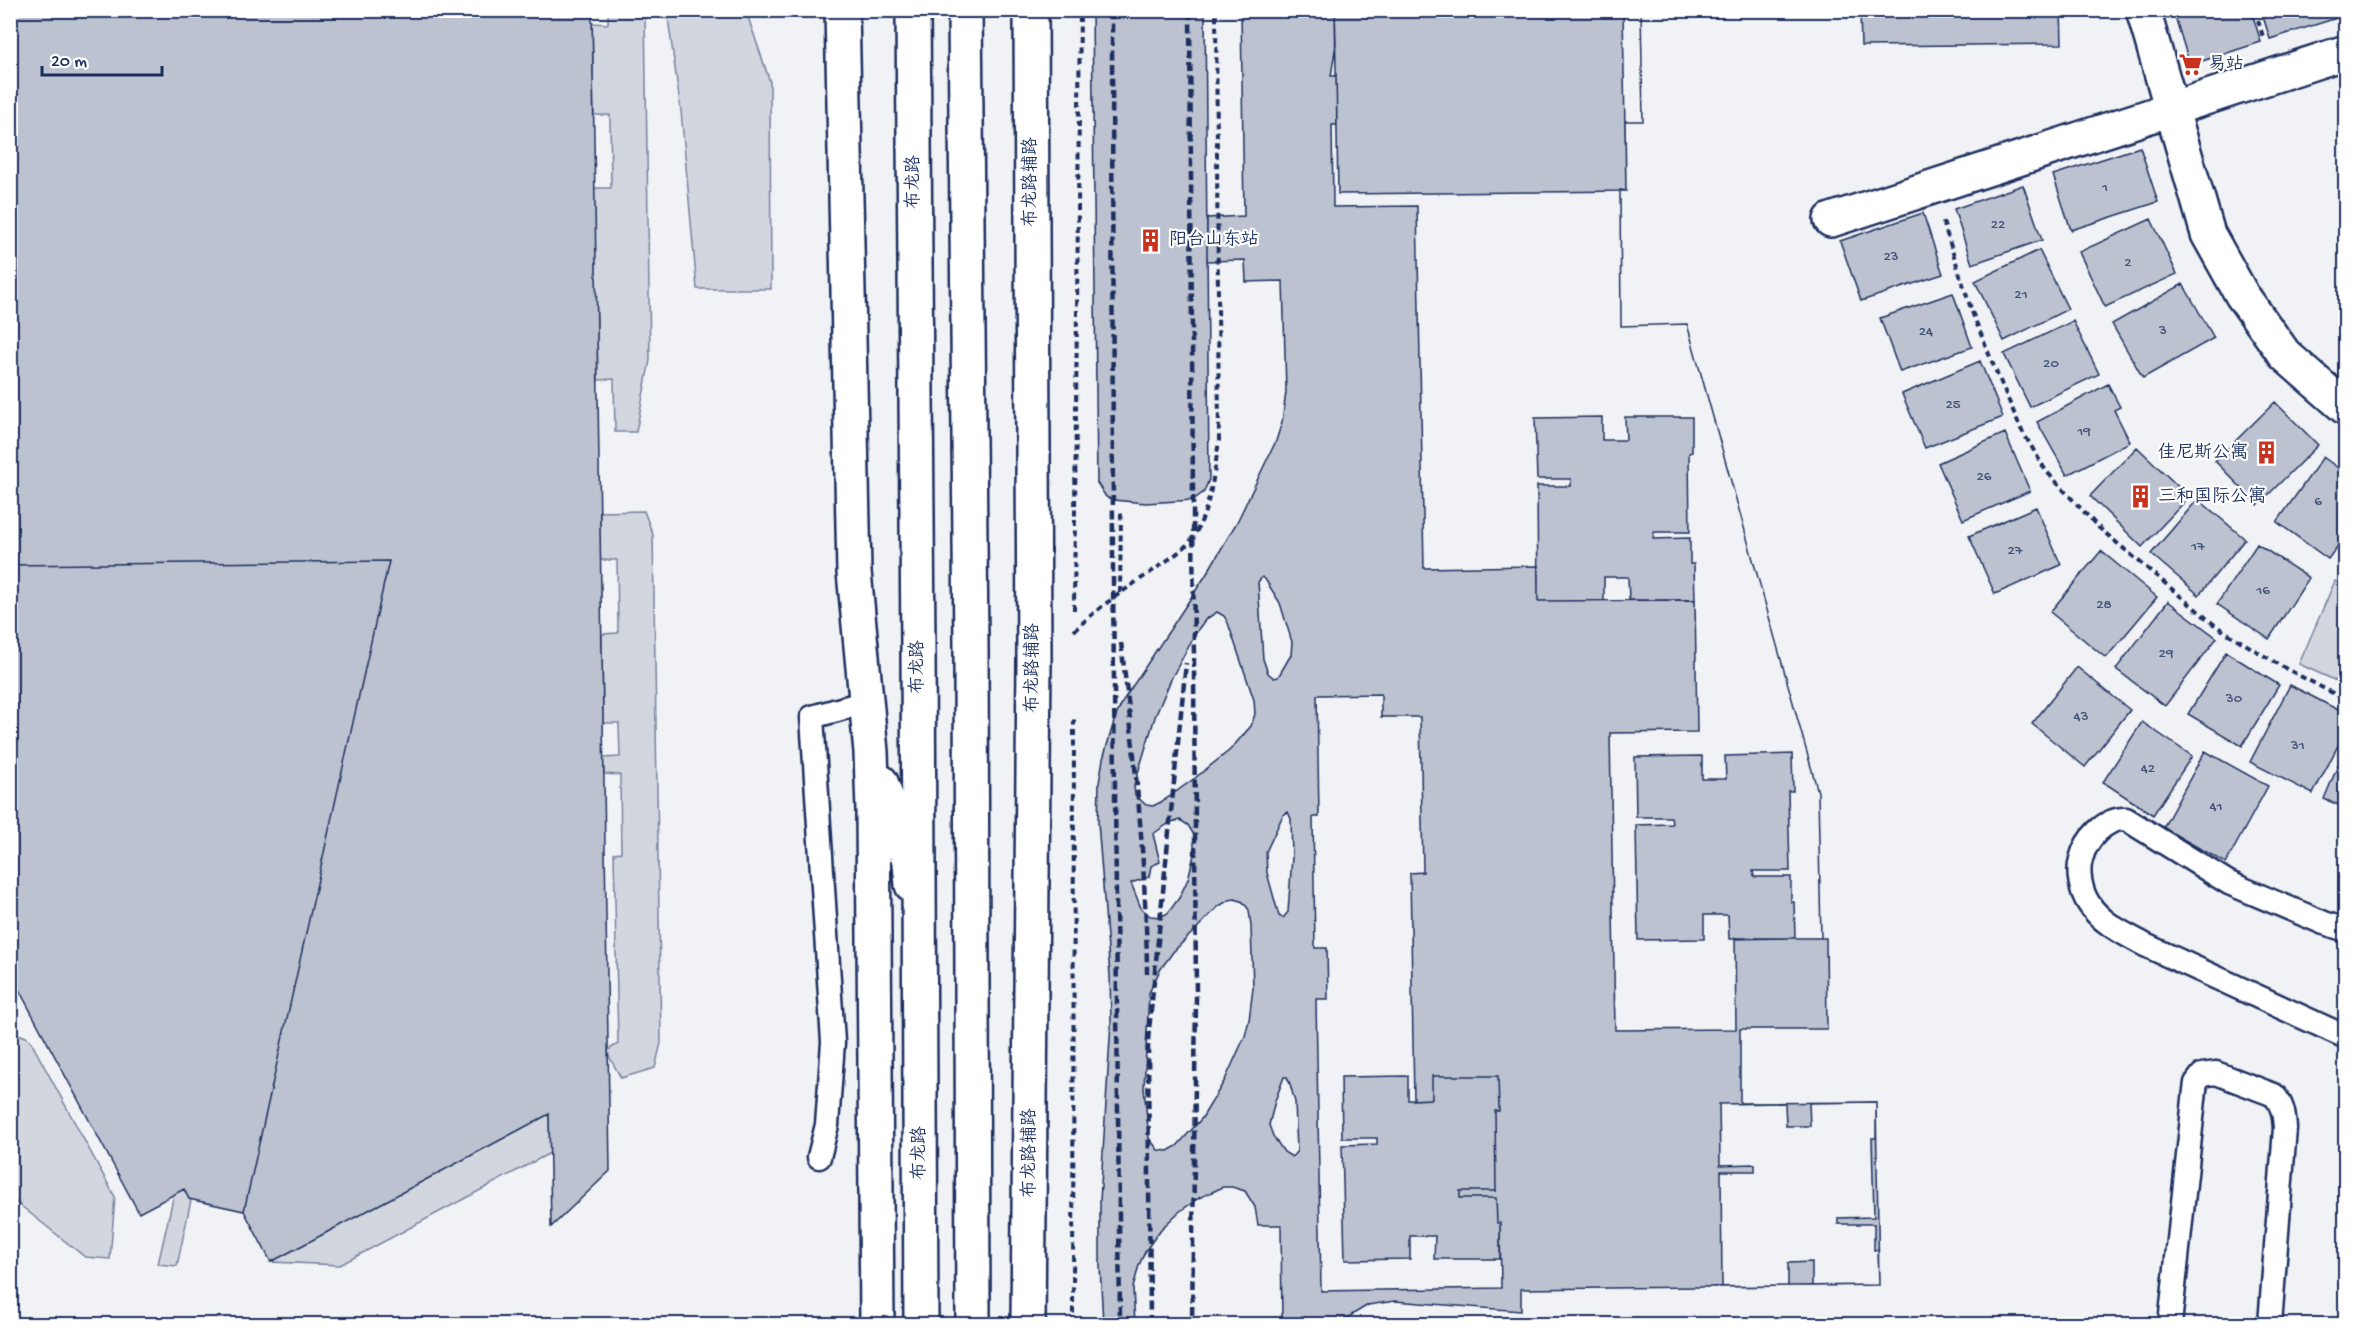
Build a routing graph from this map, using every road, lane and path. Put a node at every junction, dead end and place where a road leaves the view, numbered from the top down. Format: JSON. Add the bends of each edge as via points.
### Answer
{"nodes":[{"id":1,"x":842,"y":10,"type":"edge"},
{"id":2,"x":913,"y":10,"type":"edge"},
{"id":3,"x":965,"y":10,"type":"edge"},
{"id":4,"x":1031,"y":10,"type":"edge"},
{"id":5,"x":1080,"y":10,"type":"edge"},
{"id":6,"x":1216,"y":10,"type":"edge"},
{"id":7,"x":2143,"y":10,"type":"edge"},
{"id":8,"x":2346,"y":52,"type":"edge"},
{"id":9,"x":2173,"y":108,"type":"junction"},
{"id":10,"x":1932,"y":187,"type":"junction"},
{"id":11,"x":1831,"y":220,"type":"dead end"},
{"id":12,"x":2346,"y":408,"type":"edge"},
{"id":13,"x":1121,"y":512,"type":"dead end"},
{"id":14,"x":1120,"y":593,"type":"junction"},
{"id":15,"x":2346,"y":700,"type":"edge"},
{"id":16,"x":866,"y":702,"type":"junction"},
{"id":17,"x":1074,"y":716,"type":"dead end"},
{"id":18,"x":871,"y":752,"type":"junction"},
{"id":19,"x":2346,"y":930,"type":"edge"},
{"id":20,"x":2346,"y":1037,"type":"edge"},
{"id":21,"x":819,"y":1157,"type":"dead end"},
{"id":22,"x":877,"y":1324,"type":"edge"},
{"id":23,"x":916,"y":1324,"type":"edge"},
{"id":24,"x":921,"y":1324,"type":"edge"},
{"id":25,"x":973,"y":1324,"type":"edge"},
{"id":26,"x":1028,"y":1324,"type":"edge"},
{"id":27,"x":1073,"y":1324,"type":"edge"},
{"id":28,"x":2170,"y":1324,"type":"edge"},
{"id":29,"x":2270,"y":1324,"type":"edge"}],
"edges":[{"from":1,"to":16,"type":"main road","via":[[854,572]]},
{"from":2,"to":24,"type":"main road","name":"布龙路"},
{"from":3,"to":25,"type":"main road"},
{"from":4,"to":26,"type":"main road","name":"布龙路辅路","via":[[1034,661]]},
{"from":5,"to":14,"type":"path","via":[[1074,632]]},
{"from":6,"to":14,"type":"path","via":[[1219,441],[1209,497],[1194,536]]},
{"from":7,"to":9,"type":"main road"},
{"from":8,"to":9,"type":"main road"},
{"from":9,"to":10,"type":"main road"},
{"from":9,"to":12,"type":"main road","via":[[2208,234],[2242,295],[2285,355]]},
{"from":10,"to":11,"type":"main road"},
{"from":10,"to":15,"type":"path","via":[[1972,312],[2021,429],[2046,471],[2098,527],[2216,626]]},
{"from":13,"to":14,"type":"path"},
{"from":16,"to":18,"type":"main road"},
{"from":16,"to":21,"type":"lane","via":[[812,717],[833,1042],[827,1125]]},
{"from":17,"to":27,"type":"path"},
{"from":18,"to":22,"type":"main road"},
{"from":18,"to":23,"type":"main road","via":[[912,880]]},
{"from":19,"to":20,"type":"lane","via":[[2229,883],[2126,819],[2102,826],[2080,859],[2082,888],[2088,903],[2117,930]]},
{"from":28,"to":29,"type":"lane","via":[[2194,1090],[2202,1076],[2216,1073],[2274,1095],[2284,1113]]}]}
